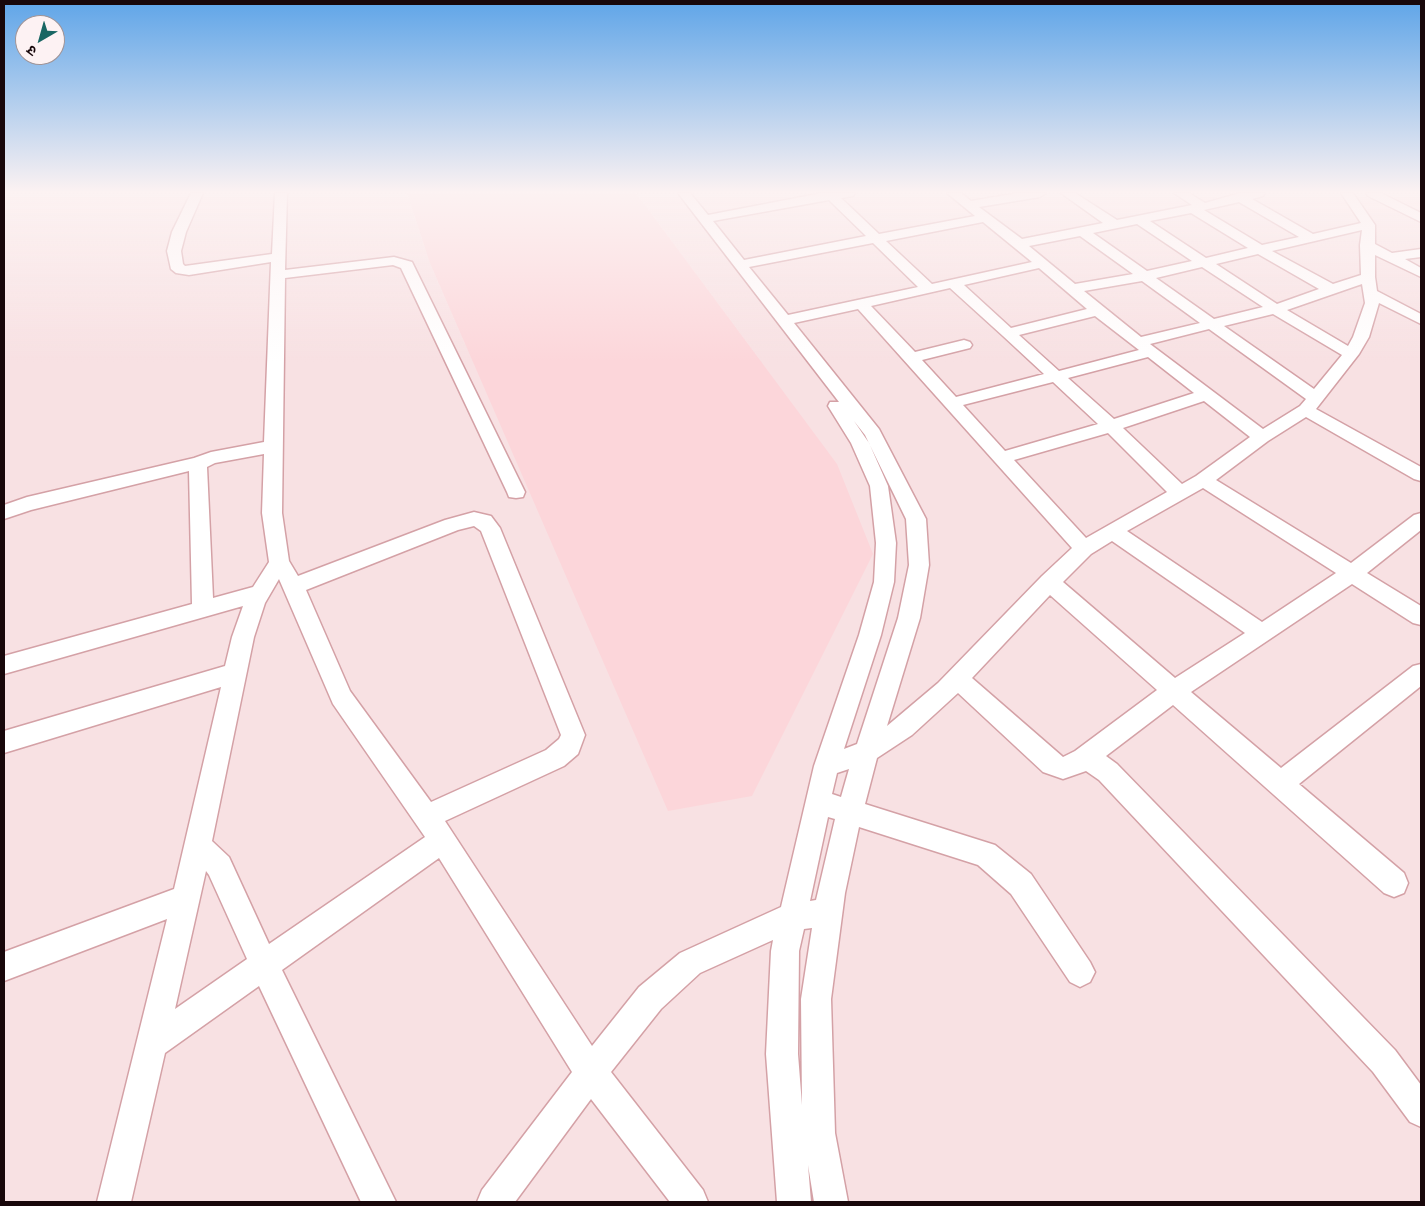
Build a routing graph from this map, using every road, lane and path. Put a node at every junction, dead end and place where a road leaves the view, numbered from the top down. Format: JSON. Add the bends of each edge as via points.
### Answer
{"nodes":[{"id":1,"x":174,"y":249,"type":"edge"},
{"id":2,"x":279,"y":249,"type":"edge"},
{"id":3,"x":716,"y":249,"type":"edge"},
{"id":4,"x":730,"y":249,"type":"edge"},
{"id":5,"x":818,"y":249,"type":"edge"},
{"id":6,"x":888,"y":249,"type":"edge"},
{"id":7,"x":1025,"y":249,"type":"edge"},
{"id":8,"x":1108,"y":249,"type":"edge"},
{"id":9,"x":1184,"y":249,"type":"edge"},
{"id":10,"x":1263,"y":249,"type":"edge"},
{"id":11,"x":1367,"y":249,"type":"edge"},
{"id":12,"x":1375,"y":249,"type":"edge"},
{"id":13,"x":1260,"y":250,"type":"junction"},
{"id":14,"x":1421,"y":253,"type":"edge"},
{"id":15,"x":1390,"y":257,"type":"junction"},
{"id":16,"x":1204,"y":262,"type":"junction"},
{"id":17,"x":742,"y":264,"type":"junction"},
{"id":18,"x":1041,"y":264,"type":"junction"},
{"id":19,"x":278,"y":266,"type":"junction"},
{"id":20,"x":1421,"y":273,"type":"edge"},
{"id":21,"x":1145,"y":276,"type":"junction"},
{"id":22,"x":954,"y":283,"type":"junction"},
{"id":23,"x":1370,"y":285,"type":"junction"},
{"id":24,"x":928,"y":288,"type":"junction"},
{"id":25,"x":1073,"y":289,"type":"junction"},
{"id":26,"x":1332,"y":290,"type":"junction"},
{"id":27,"x":861,"y":303,"type":"junction"},
{"id":28,"x":1275,"y":309,"type":"junction"},
{"id":29,"x":1098,"y":311,"type":"junction"},
{"id":30,"x":786,"y":320,"type":"junction"},
{"id":31,"x":1421,"y":320,"type":"edge"},
{"id":32,"x":1213,"y":324,"type":"junction"},
{"id":33,"x":1008,"y":333,"type":"junction"},
{"id":34,"x":964,"y":345,"type":"dead end"},
{"id":35,"x":1144,"y":347,"type":"junction"},
{"id":36,"x":1351,"y":354,"type":"junction"},
{"id":37,"x":911,"y":358,"type":"junction"},
{"id":38,"x":1056,"y":376,"type":"junction"},
{"id":39,"x":1205,"y":395,"type":"junction"},
{"id":40,"x":952,"y":403,"type":"junction"},
{"id":41,"x":1311,"y":405,"type":"junction"},
{"id":42,"x":1111,"y":426,"type":"junction"},
{"id":43,"x":1262,"y":437,"type":"junction"},
{"id":44,"x":273,"y":446,"type":"junction"},
{"id":45,"x":1002,"y":458,"type":"junction"},
{"id":46,"x":199,"y":464,"type":"junction"},
{"id":47,"x":1421,"y":476,"type":"edge"},
{"id":48,"x":1203,"y":480,"type":"junction"},
{"id":49,"x":516,"y":492,"type":"dead end"},
{"id":50,"x":1179,"y":492,"type":"junction"},
{"id":51,"x":4,"y":512,"type":"edge"},
{"id":52,"x":1421,"y":520,"type":"edge"},
{"id":53,"x":1112,"y":531,"type":"junction"},
{"id":54,"x":1084,"y":549,"type":"junction"},
{"id":55,"x":279,"y":562,"type":"junction"},
{"id":56,"x":1352,"y":572,"type":"junction"},
{"id":57,"x":1049,"y":582,"type":"junction"},
{"id":58,"x":294,"y":586,"type":"junction"},
{"id":59,"x":260,"y":593,"type":"junction"},
{"id":60,"x":203,"y":609,"type":"junction"},
{"id":61,"x":1421,"y":617,"type":"edge"},
{"id":62,"x":1262,"y":633,"type":"junction"},
{"id":63,"x":4,"y":665,"type":"edge"},
{"id":64,"x":235,"y":673,"type":"junction"},
{"id":65,"x":1421,"y":673,"type":"edge"},
{"id":66,"x":957,"y":678,"type":"junction"},
{"id":67,"x":1174,"y":691,"type":"junction"},
{"id":68,"x":4,"y":742,"type":"edge"},
{"id":69,"x":866,"y":752,"type":"junction"},
{"id":70,"x":1084,"y":759,"type":"junction"},
{"id":71,"x":826,"y":766,"type":"junction"},
{"id":72,"x":1280,"y":784,"type":"junction"},
{"id":73,"x":818,"y":802,"type":"junction"},
{"id":74,"x":850,"y":812,"type":"junction"},
{"id":75,"x":428,"y":817,"type":"junction"},
{"id":76,"x":443,"y":840,"type":"junction"},
{"id":77,"x":198,"y":845,"type":"junction"},
{"id":78,"x":1394,"y":884,"type":"dead end"},
{"id":79,"x":186,"y":898,"type":"junction"},
{"id":80,"x":828,"y":913,"type":"junction"},
{"id":81,"x":793,"y":916,"type":"junction"},
{"id":82,"x":264,"y":965,"type":"junction"},
{"id":83,"x":4,"y":966,"type":"edge"},
{"id":84,"x":1080,"y":972,"type":"dead end"},
{"id":85,"x":152,"y":1043,"type":"junction"},
{"id":86,"x":592,"y":1074,"type":"junction"},
{"id":87,"x":1421,"y":1110,"type":"edge"},
{"id":88,"x":114,"y":1202,"type":"edge"},
{"id":89,"x":379,"y":1202,"type":"edge"},
{"id":90,"x":494,"y":1202,"type":"edge"},
{"id":91,"x":690,"y":1202,"type":"edge"},
{"id":92,"x":794,"y":1202,"type":"edge"},
{"id":93,"x":831,"y":1202,"type":"edge"}],
"edges":[{"from":1,"to":19,"type":"street","via":[[176,266],[181,270]]},
{"from":2,"to":19,"type":"street"},
{"from":3,"to":71,"type":"street","via":[[836,405],[860,443],[879,486],[886,543],[884,582],[870,635]]},
{"from":4,"to":17,"type":"street"},
{"from":5,"to":17,"type":"street"},
{"from":6,"to":24,"type":"street"},
{"from":7,"to":18,"type":"street"},
{"from":8,"to":21,"type":"street"},
{"from":9,"to":16,"type":"street"},
{"from":10,"to":13,"type":"street"},
{"from":11,"to":23,"type":"street"},
{"from":12,"to":15,"type":"street"},
{"from":13,"to":16,"type":"street"},
{"from":13,"to":26,"type":"street"},
{"from":14,"to":15,"type":"street"},
{"from":15,"to":20,"type":"street"},
{"from":16,"to":21,"type":"street"},
{"from":16,"to":28,"type":"street"},
{"from":17,"to":30,"type":"street"},
{"from":18,"to":22,"type":"street"},
{"from":18,"to":25,"type":"street"},
{"from":19,"to":44,"type":"street"},
{"from":19,"to":49,"type":"street","via":[[394,261],[407,265]]},
{"from":21,"to":25,"type":"street"},
{"from":21,"to":32,"type":"street"},
{"from":22,"to":24,"type":"street"},
{"from":22,"to":33,"type":"street"},
{"from":23,"to":26,"type":"street"},
{"from":23,"to":31,"type":"street"},
{"from":23,"to":36,"type":"street","via":[[1372,303],[1361,337]]},
{"from":24,"to":27,"type":"street"},
{"from":25,"to":29,"type":"street"},
{"from":26,"to":28,"type":"street"},
{"from":27,"to":30,"type":"street"},
{"from":27,"to":37,"type":"street"},
{"from":28,"to":32,"type":"street"},
{"from":28,"to":36,"type":"street"},
{"from":29,"to":33,"type":"street"},
{"from":29,"to":35,"type":"street"},
{"from":30,"to":69,"type":"street","via":[[872,432],[916,519],[919,565],[909,618]]},
{"from":32,"to":35,"type":"street"},
{"from":32,"to":41,"type":"street"},
{"from":33,"to":38,"type":"street"},
{"from":34,"to":37,"type":"street"},
{"from":35,"to":38,"type":"street"},
{"from":35,"to":39,"type":"street"},
{"from":36,"to":41,"type":"street"},
{"from":37,"to":40,"type":"street"},
{"from":38,"to":40,"type":"street"},
{"from":38,"to":42,"type":"street"},
{"from":39,"to":42,"type":"street"},
{"from":39,"to":43,"type":"street"},
{"from":40,"to":45,"type":"street"},
{"from":41,"to":43,"type":"street"},
{"from":41,"to":47,"type":"street"},
{"from":42,"to":45,"type":"street"},
{"from":42,"to":50,"type":"street"},
{"from":43,"to":48,"type":"street"},
{"from":44,"to":46,"type":"street","via":[[211,458]]},
{"from":44,"to":55,"type":"street","via":[[272,513]]},
{"from":45,"to":54,"type":"street"},
{"from":46,"to":51,"type":"street"},
{"from":46,"to":60,"type":"street"},
{"from":48,"to":50,"type":"street"},
{"from":48,"to":56,"type":"street"},
{"from":50,"to":53,"type":"street"},
{"from":52,"to":56,"type":"street"},
{"from":53,"to":54,"type":"street"},
{"from":53,"to":62,"type":"street"},
{"from":54,"to":57,"type":"street"},
{"from":55,"to":58,"type":"street"},
{"from":55,"to":59,"type":"street"},
{"from":56,"to":61,"type":"street"},
{"from":56,"to":62,"type":"street"},
{"from":57,"to":66,"type":"street"},
{"from":57,"to":67,"type":"street"},
{"from":58,"to":75,"type":"street","via":[[341,696]]},
{"from":58,"to":75,"type":"street","via":[[452,525],[474,519],[484,521],[490,528],[573,735],[569,746],[554,758]]},
{"from":59,"to":60,"type":"street"},
{"from":59,"to":64,"type":"street","via":[[243,637]]},
{"from":60,"to":63,"type":"street"},
{"from":62,"to":67,"type":"street"},
{"from":64,"to":68,"type":"street"},
{"from":64,"to":77,"type":"street"},
{"from":65,"to":72,"type":"street"},
{"from":66,"to":69,"type":"street","via":[[904,728]]},
{"from":66,"to":70,"type":"street","via":[[1052,764],[1063,768]]},
{"from":67,"to":70,"type":"street"},
{"from":67,"to":72,"type":"street"},
{"from":69,"to":71,"type":"street"},
{"from":69,"to":74,"type":"street"},
{"from":70,"to":87,"type":"street","via":[[1093,761],[1108,772],[1384,1061]]},
{"from":71,"to":73,"type":"street"},
{"from":72,"to":78,"type":"street"},
{"from":73,"to":74,"type":"street"},
{"from":73,"to":81,"type":"street"},
{"from":74,"to":80,"type":"street"},
{"from":74,"to":84,"type":"street","via":[[986,854],[1021,884]]},
{"from":75,"to":76,"type":"street"},
{"from":76,"to":82,"type":"street"},
{"from":76,"to":86,"type":"street"},
{"from":77,"to":79,"type":"street"},
{"from":77,"to":82,"type":"street","via":[[219,866]]},
{"from":79,"to":83,"type":"street"},
{"from":79,"to":85,"type":"street"},
{"from":80,"to":81,"type":"street"},
{"from":80,"to":93,"type":"street","via":[[816,999],[819,1133]]},
{"from":81,"to":86,"type":"street","via":[[690,963],[650,998],[620,1033]]},
{"from":81,"to":92,"type":"street","via":[[785,951],[782,1054]]},
{"from":82,"to":85,"type":"street"},
{"from":82,"to":89,"type":"street"},
{"from":85,"to":88,"type":"street"},
{"from":86,"to":90,"type":"street"},
{"from":86,"to":91,"type":"street"}]}
